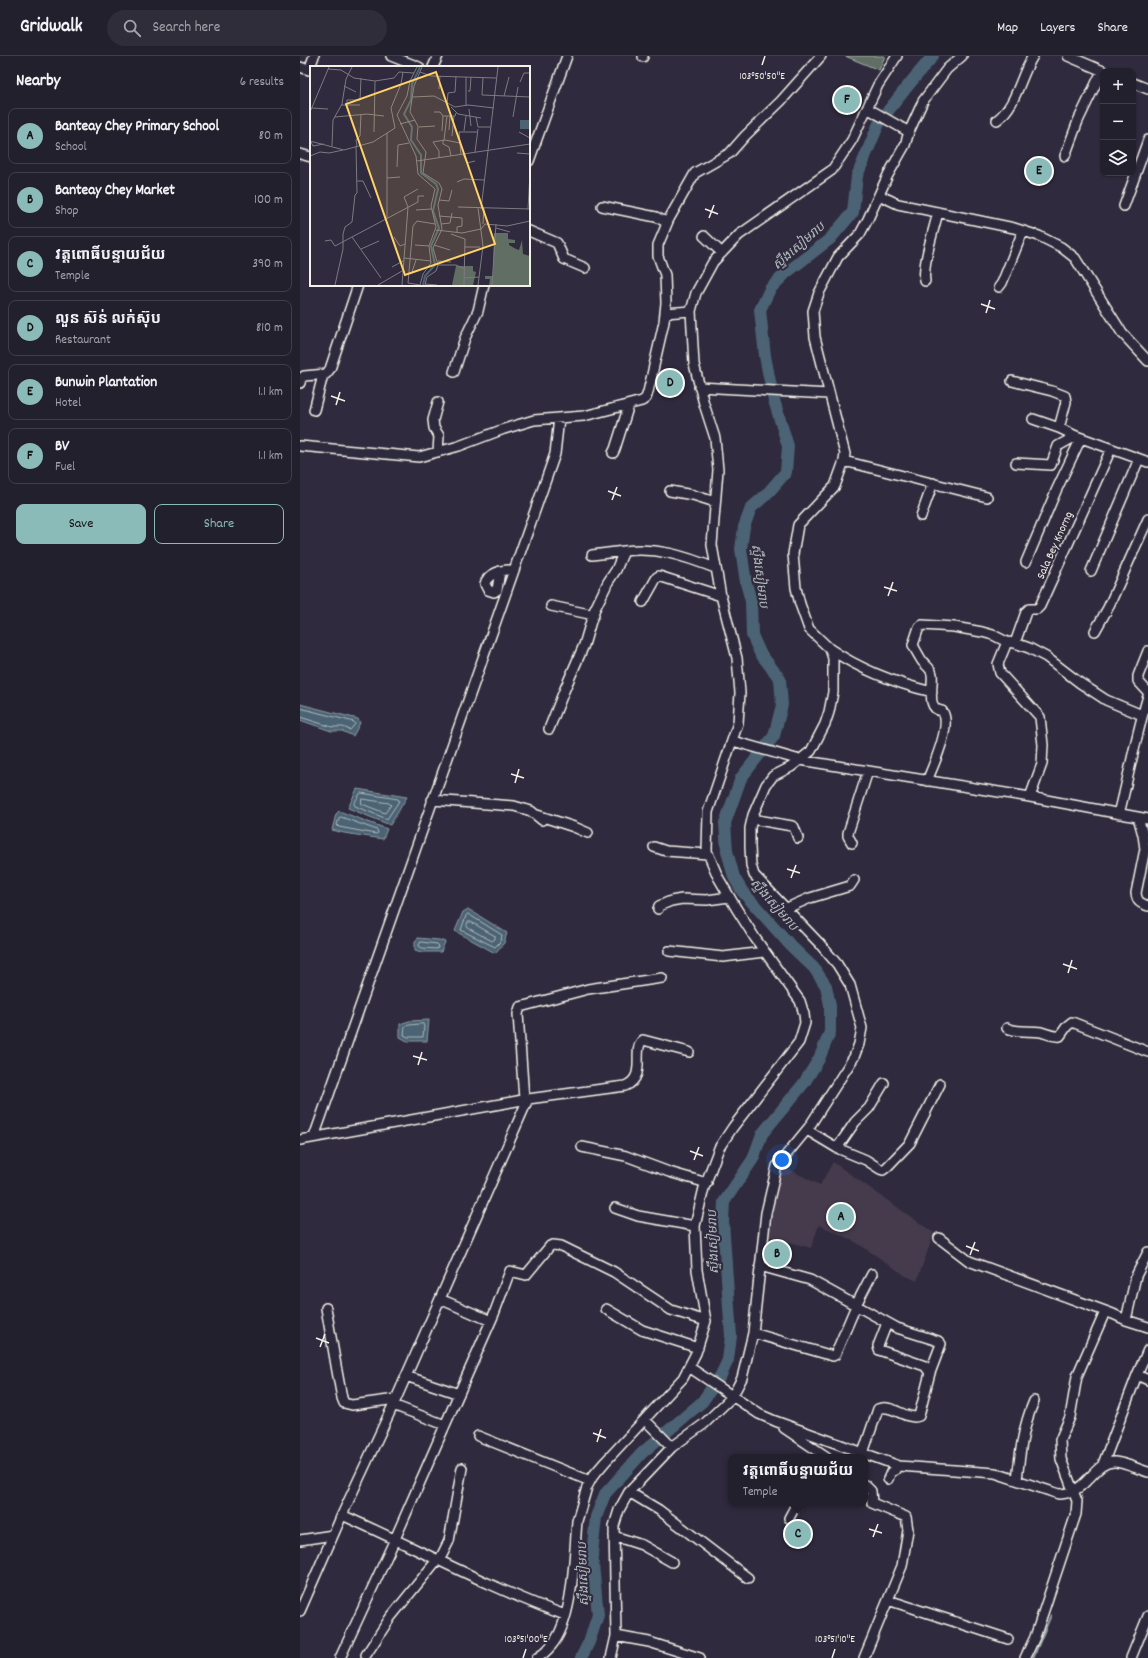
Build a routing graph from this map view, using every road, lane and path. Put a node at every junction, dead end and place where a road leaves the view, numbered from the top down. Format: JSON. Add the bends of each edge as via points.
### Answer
{"nodes":[{"id":1,"x":314,"y":56,"type":"edge"},
{"id":2,"x":391,"y":56,"type":"edge"},
{"id":3,"x":438,"y":56,"type":"edge"},
{"id":4,"x":567,"y":56,"type":"edge"},
{"id":5,"x":822,"y":56,"type":"edge"},
{"id":6,"x":897,"y":56,"type":"edge"},
{"id":7,"x":962,"y":56,"type":"edge"},
{"id":8,"x":1033,"y":56,"type":"edge"},
{"id":9,"x":1068,"y":56,"type":"edge"},
{"id":10,"x":416,"y":66,"type":"edge"},
{"id":11,"x":433,"y":66,"type":"edge"},
{"id":12,"x":307,"y":69,"type":"edge"},
{"id":13,"x":1100,"y":70,"type":"edge"},
{"id":14,"x":1100,"y":77,"type":"edge"},
{"id":15,"x":1136,"y":84,"type":"edge"},
{"id":16,"x":1148,"y":89,"type":"edge"},
{"id":17,"x":871,"y":110,"type":"junction"},
{"id":18,"x":997,"y":120,"type":"dead end"},
{"id":19,"x":905,"y":130,"type":"junction"},
{"id":20,"x":1148,"y":140,"type":"edge"},
{"id":21,"x":300,"y":154,"type":"edge"},
{"id":22,"x":1065,"y":156,"type":"dead end"},
{"id":23,"x":310,"y":157,"type":"edge"},
{"id":24,"x":530,"y":158,"type":"edge"},
{"id":25,"x":879,"y":195,"type":"junction"},
{"id":26,"x":602,"y":206,"type":"dead end"},
{"id":27,"x":1124,"y":206,"type":"dead end"},
{"id":28,"x":938,"y":212,"type":"junction"},
{"id":29,"x":666,"y":226,"type":"junction"},
{"id":30,"x":1023,"y":231,"type":"junction"},
{"id":31,"x":530,"y":232,"type":"edge"},
{"id":32,"x":704,"y":236,"type":"dead end"},
{"id":33,"x":722,"y":253,"type":"junction"},
{"id":34,"x":585,"y":268,"type":"dead end"},
{"id":35,"x":925,"y":281,"type":"dead end"},
{"id":36,"x":358,"y":286,"type":"edge"},
{"id":37,"x":484,"y":286,"type":"edge"},
{"id":38,"x":999,"y":287,"type":"dead end"},
{"id":39,"x":691,"y":311,"type":"junction"},
{"id":40,"x":665,"y":313,"type":"junction"},
{"id":41,"x":1148,"y":360,"type":"edge"},
{"id":42,"x":454,"y":372,"type":"dead end"},
{"id":43,"x":323,"y":375,"type":"junction"},
{"id":44,"x":1012,"y":381,"type":"dead end"},
{"id":45,"x":300,"y":383,"type":"edge"},
{"id":46,"x":699,"y":387,"type":"junction"},
{"id":47,"x":829,"y":394,"type":"junction"},
{"id":48,"x":438,"y":402,"type":"dead end"},
{"id":49,"x":629,"y":405,"type":"junction"},
{"id":50,"x":314,"y":410,"type":"dead end"},
{"id":51,"x":559,"y":418,"type":"junction"},
{"id":52,"x":1033,"y":419,"type":"dead end"},
{"id":53,"x":1059,"y":428,"type":"junction"},
{"id":54,"x":1078,"y":437,"type":"junction"},
{"id":55,"x":300,"y":446,"type":"edge"},
{"id":56,"x":1111,"y":449,"type":"junction"},
{"id":57,"x":438,"y":452,"type":"junction"},
{"id":58,"x":613,"y":453,"type":"dead end"},
{"id":59,"x":1144,"y":460,"type":"edge"},
{"id":60,"x":844,"y":461,"type":"junction"},
{"id":61,"x":1016,"y":463,"type":"dead end"},
{"id":62,"x":933,"y":483,"type":"junction"},
{"id":63,"x":670,"y":491,"type":"dead end"},
{"id":64,"x":987,"y":498,"type":"dead end"},
{"id":65,"x":715,"y":502,"type":"junction"},
{"id":66,"x":921,"y":516,"type":"dead end"},
{"id":67,"x":1148,"y":519,"type":"edge"},
{"id":68,"x":624,"y":551,"type":"junction"},
{"id":69,"x":592,"y":555,"type":"dead end"},
{"id":70,"x":1026,"y":562,"type":"dead end"},
{"id":71,"x":715,"y":568,"type":"junction"},
{"id":72,"x":500,"y":571,"type":"dead end"},
{"id":73,"x":513,"y":571,"type":"junction"},
{"id":74,"x":1091,"y":571,"type":"dead end"},
{"id":75,"x":720,"y":596,"type":"junction"},
{"id":76,"x":643,"y":602,"type":"dead end"},
{"id":77,"x":551,"y":606,"type":"dead end"},
{"id":78,"x":594,"y":615,"type":"junction"},
{"id":79,"x":1095,"y":631,"type":"dead end"},
{"id":80,"x":1011,"y":643,"type":"junction"},
{"id":81,"x":830,"y":649,"type":"junction"},
{"id":82,"x":1148,"y":651,"type":"edge"},
{"id":83,"x":932,"y":692,"type":"junction"},
{"id":84,"x":1148,"y":692,"type":"edge"},
{"id":85,"x":1148,"y":696,"type":"edge"},
{"id":86,"x":1142,"y":715,"type":"junction"},
{"id":87,"x":549,"y":729,"type":"dead end"},
{"id":88,"x":733,"y":741,"type":"junction"},
{"id":89,"x":796,"y":759,"type":"junction"},
{"id":90,"x":868,"y":771,"type":"junction"},
{"id":91,"x":927,"y":780,"type":"junction"},
{"id":92,"x":1030,"y":797,"type":"junction"},
{"id":93,"x":432,"y":800,"type":"junction"},
{"id":94,"x":1119,"y":814,"type":"junction"},
{"id":95,"x":1138,"y":817,"type":"junction"},
{"id":96,"x":752,"y":819,"type":"junction"},
{"id":97,"x":1148,"y":819,"type":"edge"},
{"id":98,"x":588,"y":833,"type":"dead end"},
{"id":99,"x":798,"y":838,"type":"dead end"},
{"id":100,"x":852,"y":844,"type":"dead end"},
{"id":101,"x":654,"y":847,"type":"dead end"},
{"id":102,"x":708,"y":854,"type":"junction"},
{"id":103,"x":854,"y":880,"type":"dead end"},
{"id":104,"x":730,"y":897,"type":"junction"},
{"id":105,"x":1148,"y":906,"type":"edge"},
{"id":106,"x":787,"y":908,"type":"junction"},
{"id":107,"x":658,"y":909,"type":"dead end"},
{"id":108,"x":669,"y":951,"type":"dead end"},
{"id":109,"x":764,"y":952,"type":"junction"},
{"id":110,"x":662,"y":978,"type":"dead end"},
{"id":111,"x":1007,"y":1028,"type":"dead end"},
{"id":112,"x":689,"y":1052,"type":"dead end"},
{"id":113,"x":1148,"y":1052,"type":"edge"},
{"id":114,"x":884,"y":1083,"type":"dead end"},
{"id":115,"x":940,"y":1084,"type":"dead end"},
{"id":116,"x":526,"y":1099,"type":"junction"},
{"id":117,"x":807,"y":1130,"type":"junction"},
{"id":118,"x":314,"y":1137,"type":"junction"},
{"id":119,"x":300,"y":1140,"type":"edge"},
{"id":120,"x":582,"y":1147,"type":"dead end"},
{"id":121,"x":837,"y":1148,"type":"junction"},
{"id":122,"x":706,"y":1183,"type":"junction"},
{"id":123,"x":615,"y":1208,"type":"dead end"},
{"id":124,"x":695,"y":1226,"type":"junction"},
{"id":125,"x":939,"y":1238,"type":"dead end"},
{"id":126,"x":1148,"y":1252,"type":"edge"},
{"id":127,"x":760,"y":1266,"type":"junction"},
{"id":128,"x":872,"y":1274,"type":"dead end"},
{"id":129,"x":440,"y":1299,"type":"junction"},
{"id":130,"x":855,"y":1306,"type":"junction"},
{"id":131,"x":326,"y":1308,"type":"dead end"},
{"id":132,"x":606,"y":1309,"type":"dead end"},
{"id":133,"x":1118,"y":1316,"type":"junction"},
{"id":134,"x":706,"y":1321,"type":"junction"},
{"id":135,"x":490,"y":1322,"type":"junction"},
{"id":136,"x":887,"y":1323,"type":"junction"},
{"id":137,"x":1148,"y":1327,"type":"edge"},
{"id":138,"x":753,"y":1333,"type":"junction"},
{"id":139,"x":698,"y":1348,"type":"junction"},
{"id":140,"x":1148,"y":1350,"type":"edge"},
{"id":141,"x":689,"y":1367,"type":"junction"},
{"id":142,"x":930,"y":1373,"type":"junction"},
{"id":143,"x":1137,"y":1375,"type":"junction"},
{"id":144,"x":406,"y":1376,"type":"junction"},
{"id":145,"x":1148,"y":1380,"type":"edge"},
{"id":146,"x":459,"y":1394,"type":"junction"},
{"id":147,"x":732,"y":1397,"type":"junction"},
{"id":148,"x":1034,"y":1401,"type":"dead end"},
{"id":149,"x":395,"y":1402,"type":"junction"},
{"id":150,"x":645,"y":1420,"type":"junction"},
{"id":151,"x":775,"y":1421,"type":"junction"},
{"id":152,"x":445,"y":1425,"type":"junction"},
{"id":153,"x":478,"y":1436,"type":"dead end"},
{"id":154,"x":831,"y":1442,"type":"junction"},
{"id":155,"x":670,"y":1445,"type":"junction"},
{"id":156,"x":863,"y":1453,"type":"junction"},
{"id":157,"x":819,"y":1454,"type":"edge"},
{"id":158,"x":823,"y":1454,"type":"edge"},
{"id":159,"x":866,"y":1454,"type":"edge"},
{"id":160,"x":868,"y":1455,"type":"edge"},
{"id":161,"x":1103,"y":1464,"type":"junction"},
{"id":162,"x":897,"y":1465,"type":"junction"},
{"id":163,"x":462,"y":1468,"type":"dead end"},
{"id":164,"x":1148,"y":1472,"type":"edge"},
{"id":165,"x":888,"y":1479,"type":"dead end"},
{"id":166,"x":1017,"y":1480,"type":"junction"},
{"id":167,"x":590,"y":1481,"type":"junction"},
{"id":168,"x":868,"y":1488,"type":"edge"},
{"id":169,"x":1078,"y":1488,"type":"junction"},
{"id":170,"x":629,"y":1492,"type":"junction"},
{"id":171,"x":795,"y":1506,"type":"edge"},
{"id":172,"x":342,"y":1516,"type":"junction"},
{"id":173,"x":789,"y":1518,"type":"dead end"},
{"id":174,"x":333,"y":1535,"type":"junction"},
{"id":175,"x":614,"y":1536,"type":"junction"},
{"id":176,"x":395,"y":1539,"type":"junction"},
{"id":177,"x":300,"y":1540,"type":"edge"},
{"id":178,"x":438,"y":1560,"type":"junction"},
{"id":179,"x":672,"y":1562,"type":"dead end"},
{"id":180,"x":748,"y":1578,"type":"dead end"},
{"id":181,"x":888,"y":1600,"type":"junction"},
{"id":182,"x":300,"y":1611,"type":"edge"},
{"id":183,"x":565,"y":1615,"type":"junction"},
{"id":184,"x":1148,"y":1616,"type":"edge"},
{"id":185,"x":616,"y":1636,"type":"junction"},
{"id":186,"x":1008,"y":1638,"type":"dead end"},
{"id":187,"x":366,"y":1655,"type":"dead end"},
{"id":188,"x":340,"y":1658,"type":"edge"},
{"id":189,"x":537,"y":1658,"type":"edge"},
{"id":190,"x":611,"y":1658,"type":"edge"},
{"id":191,"x":700,"y":1658,"type":"edge"},
{"id":192,"x":864,"y":1658,"type":"edge"},
{"id":193,"x":1025,"y":1658,"type":"edge"},
{"id":194,"x":1131,"y":1658,"type":"edge"}],
"edges":[{"from":1,"to":12,"type":"street"},
{"from":2,"to":10,"type":"street"},
{"from":3,"to":11,"type":"street"},
{"from":4,"to":24,"type":"street"},
{"from":5,"to":29,"type":"street","via":[[730,153],[695,173]]},
{"from":6,"to":17,"type":"street","via":[[878,85]]},
{"from":7,"to":19,"type":"street","via":[[947,69]]},
{"from":8,"to":18,"type":"street","via":[[1010,106]]},
{"from":9,"to":13,"type":"street"},
{"from":14,"to":22,"type":"street","via":[[1078,121]]},
{"from":15,"to":16,"type":"street"},
{"from":17,"to":19,"type":"street"},
{"from":17,"to":33,"type":"street","via":[[828,175],[739,235]]},
{"from":19,"to":25,"type":"street","via":[[905,145]]},
{"from":20,"to":27,"type":"street"},
{"from":21,"to":23,"type":"street"},
{"from":25,"to":28,"type":"street","via":[[898,204]]},
{"from":25,"to":47,"type":"street","via":[[860,234],[838,257],[819,293],[813,311],[815,337]]},
{"from":26,"to":29,"type":"street","via":[[656,217],[664,221]]},
{"from":28,"to":30,"type":"street"},
{"from":28,"to":35,"type":"street","via":[[926,262]]},
{"from":29,"to":40,"type":"street","via":[[658,245],[658,256],[665,275]]},
{"from":30,"to":38,"type":"street"},
{"from":30,"to":41,"type":"street","via":[[1061,247],[1075,258],[1122,333]]},
{"from":31,"to":34,"type":"street","via":[[557,243],[564,259]]},
{"from":32,"to":33,"type":"street"},
{"from":33,"to":39,"type":"street","via":[[703,279]]},
{"from":36,"to":43,"type":"street","via":[[332,366],[328,373]]},
{"from":37,"to":42,"type":"street","via":[[478,311],[464,338]]},
{"from":39,"to":40,"type":"street"},
{"from":39,"to":46,"type":"street","via":[[694,364]]},
{"from":40,"to":49,"type":"street","via":[[646,398]]},
{"from":43,"to":45,"type":"street","via":[[304,376]]},
{"from":43,"to":50,"type":"street"},
{"from":44,"to":53,"type":"street","via":[[1065,396],[1066,402]]},
{"from":46,"to":47,"type":"street"},
{"from":46,"to":65,"type":"street","via":[[716,438],[718,470]]},
{"from":47,"to":60,"type":"street","via":[[844,446]]},
{"from":48,"to":57,"type":"street","via":[[433,420],[439,436]]},
{"from":49,"to":51,"type":"street","via":[[584,416]]},
{"from":49,"to":58,"type":"street"},
{"from":51,"to":57,"type":"street","via":[[534,420]]},
{"from":51,"to":73,"type":"street","via":[[555,454]]},
{"from":52,"to":53,"type":"street"},
{"from":53,"to":54,"type":"street"},
{"from":54,"to":56,"type":"street"},
{"from":54,"to":61,"type":"street","via":[[1058,446],[1051,465]]},
{"from":54,"to":70,"type":"street"},
{"from":55,"to":57,"type":"street","via":[[411,458]]},
{"from":56,"to":59,"type":"street"},
{"from":56,"to":80,"type":"street","name":"Sala Bey Knorng","via":[[1040,606],[1037,609],[1028,609]]},
{"from":59,"to":74,"type":"street"},
{"from":60,"to":62,"type":"street"},
{"from":60,"to":81,"type":"street","via":[[835,486],[798,525],[792,554],[796,588],[809,629]]},
{"from":62,"to":64,"type":"street"},
{"from":62,"to":66,"type":"street"},
{"from":63,"to":65,"type":"street"},
{"from":65,"to":71,"type":"street","via":[[712,545]]},
{"from":67,"to":79,"type":"street"},
{"from":68,"to":69,"type":"street"},
{"from":68,"to":71,"type":"street","via":[[660,551]]},
{"from":68,"to":78,"type":"street"},
{"from":71,"to":75,"type":"street"},
{"from":72,"to":73,"type":"street"},
{"from":73,"to":93,"type":"street"},
{"from":75,"to":76,"type":"street","via":[[659,576]]},
{"from":75,"to":88,"type":"street","via":[[737,658],[740,693],[738,723]]},
{"from":77,"to":78,"type":"street"},
{"from":78,"to":87,"type":"street"},
{"from":80,"to":83,"type":"street","via":[[982,632],[922,625],[913,645],[930,669]]},
{"from":80,"to":86,"type":"street","via":[[1046,657],[1106,700]]},
{"from":80,"to":92,"type":"street","name":"Sala Bey Knorng","via":[[1001,655],[998,664],[1000,674],[1040,717],[1042,764]]},
{"from":81,"to":83,"type":"street","via":[[883,677]]},
{"from":81,"to":89,"type":"street","via":[[834,668],[829,712],[811,751]]},
{"from":82,"to":84,"type":"street","via":[[1138,676],[1138,681]]},
{"from":83,"to":91,"type":"street","via":[[934,708],[945,715],[946,724]]},
{"from":85,"to":86,"type":"street"},
{"from":86,"to":94,"type":"street"},
{"from":88,"to":89,"type":"street"},
{"from":88,"to":102,"type":"street","via":[[708,812]]},
{"from":89,"to":90,"type":"street"},
{"from":89,"to":96,"type":"street","via":[[791,767],[774,776],[764,790]]},
{"from":90,"to":91,"type":"street"},
{"from":90,"to":100,"type":"street","via":[[848,833]]},
{"from":91,"to":92,"type":"street"},
{"from":92,"to":94,"type":"street"},
{"from":93,"to":98,"type":"street","via":[[514,806],[531,811],[540,818]]},
{"from":93,"to":118,"type":"street"},
{"from":94,"to":95,"type":"street"},
{"from":95,"to":97,"type":"street"},
{"from":95,"to":105,"type":"street","via":[[1145,849],[1136,893],[1139,903]]},
{"from":96,"to":99,"type":"street","via":[[792,826]]},
{"from":96,"to":106,"type":"street","via":[[750,855],[754,874]]},
{"from":101,"to":102,"type":"street","via":[[666,851]]},
{"from":102,"to":104,"type":"street"},
{"from":103,"to":106,"type":"street","via":[[850,886]]},
{"from":104,"to":107,"type":"street","via":[[707,900],[682,899],[671,901],[659,906]]},
{"from":104,"to":109,"type":"street"},
{"from":106,"to":117,"type":"street","via":[[837,964],[850,985],[862,1028],[854,1057]]},
{"from":108,"to":109,"type":"street","via":[[723,957]]},
{"from":109,"to":122,"type":"street","via":[[800,1001],[804,1014],[804,1028],[798,1042],[719,1148]]},
{"from":110,"to":116,"type":"street","via":[[588,989],[520,1007],[518,1014]]},
{"from":111,"to":113,"type":"street","via":[[1043,1032],[1057,1037],[1072,1022]]},
{"from":112,"to":116,"type":"street","via":[[643,1040],[639,1045],[637,1073],[631,1083],[625,1086]]},
{"from":114,"to":121,"type":"street","via":[[869,1108],[855,1122]]},
{"from":115,"to":121,"type":"street","via":[[910,1143],[883,1170]]},
{"from":116,"to":118,"type":"street"},
{"from":116,"to":129,"type":"street"},
{"from":117,"to":121,"type":"street"},
{"from":117,"to":127,"type":"street","via":[[777,1166],[766,1213]]},
{"from":118,"to":119,"type":"street"},
{"from":120,"to":122,"type":"street","via":[[626,1156]]},
{"from":122,"to":124,"type":"street"},
{"from":123,"to":124,"type":"street","via":[[638,1216]]},
{"from":124,"to":134,"type":"street","via":[[697,1270]]},
{"from":125,"to":133,"type":"street","via":[[969,1261]]},
{"from":126,"to":133,"type":"street","via":[[1136,1276],[1129,1305]]},
{"from":127,"to":130,"type":"street","via":[[810,1280]]},
{"from":127,"to":138,"type":"street"},
{"from":128,"to":130,"type":"street"},
{"from":129,"to":135,"type":"street"},
{"from":129,"to":144,"type":"street"},
{"from":130,"to":136,"type":"street"},
{"from":130,"to":138,"type":"street","via":[[833,1356]]},
{"from":131,"to":149,"type":"street","via":[[344,1403],[352,1406]]},
{"from":132,"to":139,"type":"street","via":[[642,1330]]},
{"from":133,"to":137,"type":"street"},
{"from":133,"to":169,"type":"street","via":[[1077,1376],[1070,1416],[1060,1440],[1061,1458]]},
{"from":134,"to":135,"type":"street","via":[[671,1310],[614,1272],[556,1244],[550,1246],[527,1274],[510,1271]]},
{"from":134,"to":139,"type":"street"},
{"from":135,"to":146,"type":"street"},
{"from":136,"to":142,"type":"street","via":[[878,1348],[925,1366]]},
{"from":136,"to":142,"type":"street","via":[[941,1344]]},
{"from":138,"to":147,"type":"street","via":[[742,1378]]},
{"from":139,"to":141,"type":"street"},
{"from":140,"to":143,"type":"street"},
{"from":141,"to":147,"type":"street"},
{"from":141,"to":150,"type":"street","via":[[684,1378]]},
{"from":142,"to":156,"type":"street","via":[[920,1416],[910,1416],[886,1408],[878,1409]]},
{"from":143,"to":145,"type":"street"},
{"from":143,"to":161,"type":"street"},
{"from":144,"to":146,"type":"street"},
{"from":144,"to":149,"type":"street"},
{"from":146,"to":152,"type":"street"},
{"from":147,"to":151,"type":"street","via":[[758,1414]]},
{"from":147,"to":155,"type":"street","via":[[704,1424]]},
{"from":148,"to":166,"type":"street","via":[[1023,1434]]},
{"from":149,"to":152,"type":"street"},
{"from":149,"to":172,"type":"street"},
{"from":150,"to":155,"type":"street"},
{"from":150,"to":167,"type":"street"},
{"from":151,"to":154,"type":"street"},
{"from":151,"to":157,"type":"street"},
{"from":152,"to":176,"type":"street"},
{"from":153,"to":167,"type":"street"},
{"from":154,"to":156,"type":"street"},
{"from":154,"to":158,"type":"street"},
{"from":155,"to":170,"type":"street"},
{"from":156,"to":159,"type":"street"},
{"from":160,"to":162,"type":"street"},
{"from":161,"to":164,"type":"street","via":[[1115,1462]]},
{"from":161,"to":169,"type":"street"},
{"from":162,"to":165,"type":"street"},
{"from":162,"to":166,"type":"street","via":[[995,1473]]},
{"from":163,"to":178,"type":"street","via":[[449,1541]]},
{"from":166,"to":169,"type":"street","via":[[1060,1494]]},
{"from":167,"to":183,"type":"street","via":[[576,1521],[570,1595]]},
{"from":168,"to":181,"type":"street","via":[[871,1491],[872,1503],[906,1517],[908,1530],[902,1566]]},
{"from":169,"to":193,"type":"street","via":[[1076,1514],[1035,1637]]},
{"from":170,"to":175,"type":"street","via":[[615,1520]]},
{"from":170,"to":180,"type":"street","via":[[659,1510]]},
{"from":171,"to":173,"type":"street"},
{"from":172,"to":174,"type":"street"},
{"from":172,"to":176,"type":"street"},
{"from":174,"to":177,"type":"street"},
{"from":174,"to":182,"type":"street"},
{"from":175,"to":179,"type":"street","via":[[642,1545]]},
{"from":175,"to":185,"type":"street"},
{"from":176,"to":178,"type":"street"},
{"from":176,"to":188,"type":"street"},
{"from":178,"to":183,"type":"street","via":[[501,1590]]},
{"from":178,"to":187,"type":"street","via":[[390,1618]]},
{"from":181,"to":186,"type":"street"},
{"from":181,"to":192,"type":"street"},
{"from":183,"to":189,"type":"street","via":[[563,1625],[552,1645]]},
{"from":184,"to":194,"type":"street"},
{"from":185,"to":190,"type":"street"},
{"from":185,"to":191,"type":"street","via":[[649,1642]]}]}
